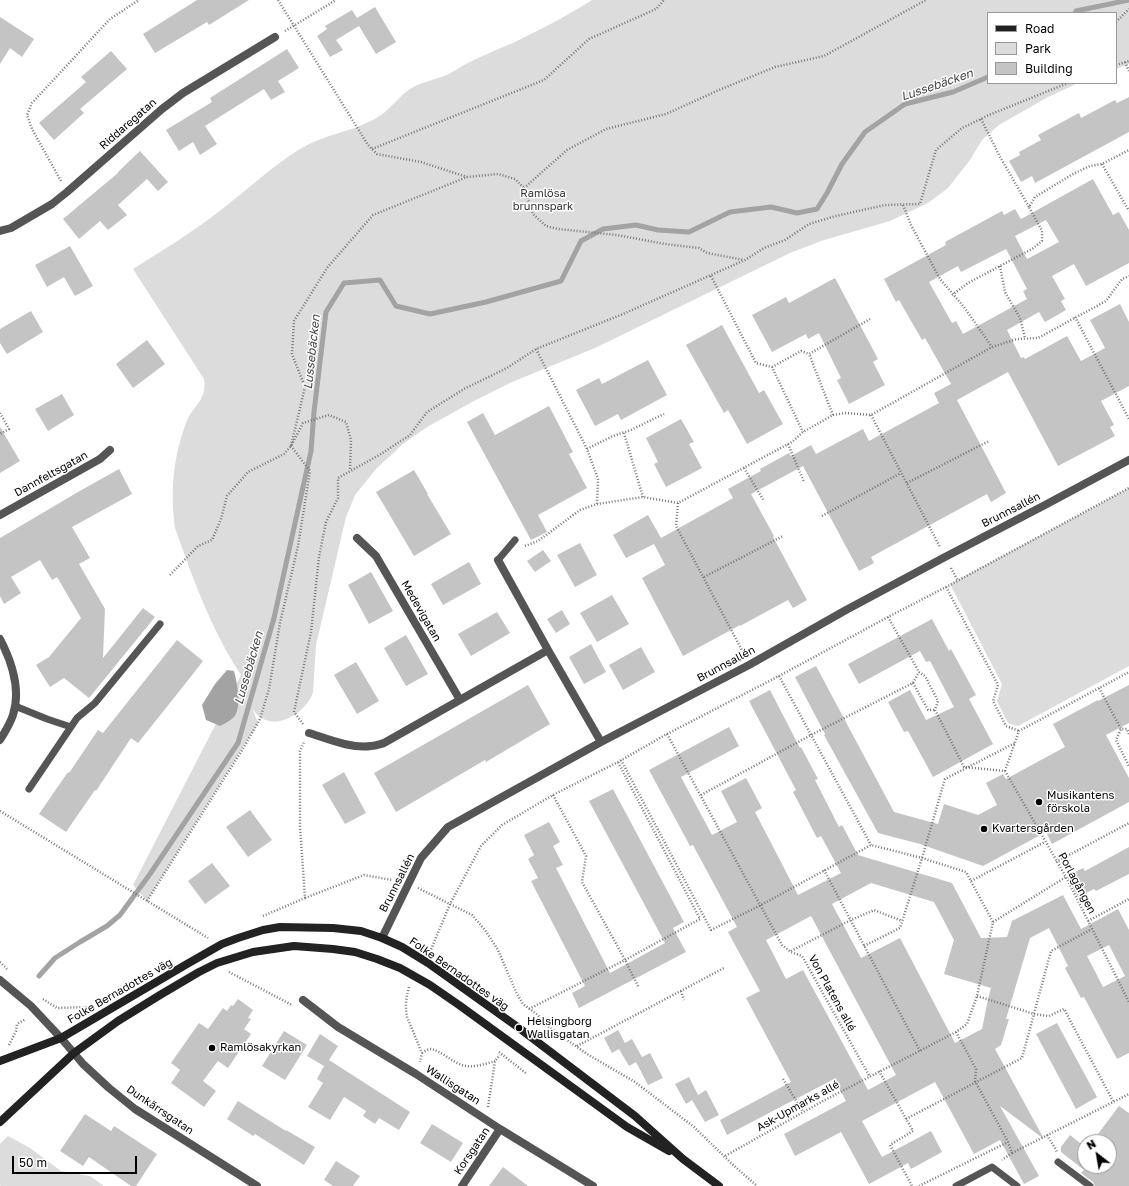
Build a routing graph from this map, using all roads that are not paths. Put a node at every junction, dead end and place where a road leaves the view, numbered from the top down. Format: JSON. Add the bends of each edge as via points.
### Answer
{"nodes":[{"id":1,"x":275,"y":38,"type":"road end"},
{"id":2,"x":0,"y":231,"type":"edge"},
{"id":3,"x":110,"y":450,"type":"dead end"},
{"id":4,"x":1129,"y":460,"type":"edge"},
{"id":5,"x":0,"y":515,"type":"edge"},
{"id":6,"x":357,"y":538,"type":"dead end"},
{"id":7,"x":515,"y":540,"type":"road end"},
{"id":8,"x":498,"y":560,"type":"joint"},
{"id":9,"x":160,"y":624,"type":"dead end"},
{"id":10,"x":0,"y":639,"type":"edge"},
{"id":11,"x":548,"y":650,"type":"junction"},
{"id":12,"x":460,"y":700,"type":"junction"},
{"id":13,"x":15,"y":706,"type":"junction"},
{"id":14,"x":71,"y":727,"type":"junction"},
{"id":15,"x":309,"y":733,"type":"road end"},
{"id":16,"x":0,"y":740,"type":"edge"},
{"id":17,"x":601,"y":742,"type":"junction"},
{"id":18,"x":29,"y":789,"type":"dead end"},
{"id":19,"x":382,"y":938,"type":"junction"},
{"id":20,"x":0,"y":980,"type":"edge"},
{"id":21,"x":303,"y":1000,"type":"road end"},
{"id":22,"x":61,"y":1038,"type":"junction"},
{"id":23,"x":74,"y":1053,"type":"junction"},
{"id":24,"x":0,"y":1061,"type":"edge"},
{"id":25,"x":0,"y":1122,"type":"edge"},
{"id":26,"x":500,"y":1129,"type":"junction"},
{"id":27,"x":683,"y":1159,"type":"junction"},
{"id":28,"x":1058,"y":1162,"type":"road end"},
{"id":29,"x":257,"y":1186,"type":"edge"},
{"id":30,"x":462,"y":1186,"type":"edge"},
{"id":31,"x":594,"y":1186,"type":"edge"},
{"id":32,"x":719,"y":1186,"type":"edge"},
{"id":33,"x":956,"y":1186,"type":"edge"},
{"id":34,"x":1017,"y":1186,"type":"edge"},
{"id":35,"x":1090,"y":1186,"type":"edge"}],
"edges":[{"from":1,"to":2,"type":"street","name":"Riddaregatan","via":[[183,93],[52,204],[11,228]]},
{"from":3,"to":5,"type":"street","name":"Dannfeltsgatan","via":[[100,459]]},
{"from":4,"to":17,"type":"street","name":"Brunnsallén","via":[[945,556],[749,665]]},
{"from":6,"to":12,"type":"street","name":"Medevigatan","via":[[376,556]]},
{"from":7,"to":8,"type":"lane"},
{"from":8,"to":11,"type":"street"},
{"from":9,"to":14,"type":"lane","via":[[95,703]]},
{"from":10,"to":13,"type":"street","via":[[10,661],[16,686]]},
{"from":11,"to":12,"type":"street"},
{"from":11,"to":17,"type":"street"},
{"from":12,"to":15,"type":"street","via":[[384,743],[372,746],[360,747]]},
{"from":13,"to":14,"type":"lane"},
{"from":13,"to":16,"type":"street"},
{"from":14,"to":18,"type":"lane"},
{"from":17,"to":19,"type":"street","name":"Brunnsallén","via":[[448,827],[421,858]]},
{"from":19,"to":22,"type":"street","name":"Folke Bernadottes väg","via":[[361,931],[333,928],[280,927],[252,933],[222,944]]},
{"from":19,"to":27,"type":"street","name":"Folke Bernadottes väg","via":[[428,963],[525,1032],[635,1116]]},
{"from":20,"to":22,"type":"street","name":"Dunkärrsgatan","via":[[31,1006]]},
{"from":21,"to":26,"type":"street","name":"Wallisgatan","via":[[338,1027]]},
{"from":22,"to":23,"type":"street","name":"Dunkärrsgatan"},
{"from":22,"to":24,"type":"street","name":"Folke Bernadottes väg"},
{"from":23,"to":25,"type":"street","name":"Folke Bernadottes väg"},
{"from":23,"to":27,"type":"street","name":"Folke Bernadottes väg","via":[[118,1021],[217,963],[270,949],[294,946],[333,948],[377,959],[400,968],[430,985],[627,1127]]},
{"from":23,"to":29,"type":"street","name":"Dunkärrsgatan","via":[[109,1088],[135,1109]]},
{"from":26,"to":30,"type":"street","name":"Korsgatan"},
{"from":26,"to":31,"type":"street","name":"Wallisgatan"},
{"from":27,"to":32,"type":"street","name":"Folke Bernadottes väg"},
{"from":28,"to":35,"type":"lane"},
{"from":33,"to":34,"type":"lane","via":[[992,1167]]}]}
